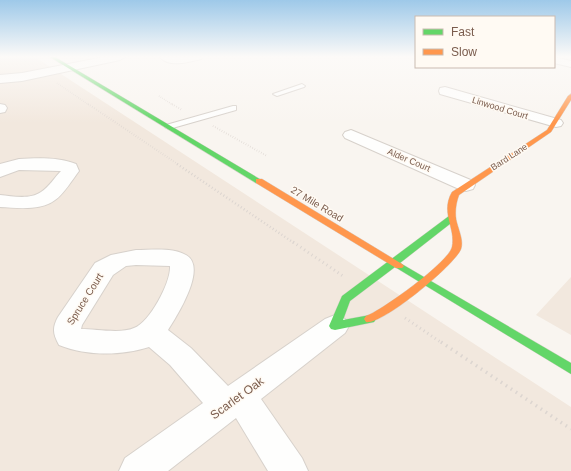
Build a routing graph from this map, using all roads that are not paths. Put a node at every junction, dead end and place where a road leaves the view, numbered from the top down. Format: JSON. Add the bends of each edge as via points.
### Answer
{"nodes":[{"id":1,"x":89,"y":79,"type":"edge"},
{"id":2,"x":302,"y":86,"type":"dead end"},
{"id":3,"x":445,"y":90,"type":"dead end"},
{"id":4,"x":277,"y":94,"type":"dead end"},
{"id":5,"x":571,"y":97,"type":"edge"},
{"id":6,"x":232,"y":108,"type":"dead end"},
{"id":7,"x":556,"y":123,"type":"junction"},
{"id":8,"x":169,"y":127,"type":"junction"},
{"id":9,"x":351,"y":135,"type":"dead end"},
{"id":10,"x":0,"y":172,"type":"edge"},
{"id":11,"x":466,"y":185,"type":"junction"},
{"id":12,"x":0,"y":201,"type":"edge"},
{"id":13,"x":452,"y":218,"type":"junction"},
{"id":14,"x":393,"y":262,"type":"junction"},
{"id":15,"x":424,"y":281,"type":"junction"},
{"id":16,"x":336,"y":326,"type":"junction"},
{"id":17,"x":149,"y":333,"type":"dead end"},
{"id":18,"x":571,"y":369,"type":"edge"},
{"id":19,"x":234,"y":401,"type":"junction"},
{"id":20,"x":138,"y":471,"type":"edge"},
{"id":21,"x":289,"y":471,"type":"edge"}],
"edges":[{"from":1,"to":8,"type":"street","name":"27 Mile Road"},
{"from":2,"to":4,"type":"lane"},
{"from":3,"to":7,"type":"street","name":"Linwood Court"},
{"from":5,"to":7,"type":"street","name":"Bard Lane","via":[[563,104]]},
{"from":6,"to":8,"type":"lane"},
{"from":7,"to":11,"type":"street","name":"Bard Lane","via":[[549,131]]},
{"from":8,"to":14,"type":"street","name":"27 Mile Road"},
{"from":9,"to":11,"type":"street","name":"Alder Court"},
{"from":10,"to":12,"type":"street","via":[[20,164],[63,165],[70,168],[50,196],[45,199],[32,202]]},
{"from":11,"to":13,"type":"street","name":"Bard Lane","via":[[455,194]]},
{"from":13,"to":14,"type":"street"},
{"from":13,"to":15,"type":"street","name":"Bard Lane","via":[[456,249],[449,260]]},
{"from":14,"to":15,"type":"street","name":"27 Mile Road"},
{"from":14,"to":16,"type":"street","via":[[346,299]]},
{"from":15,"to":16,"type":"street","name":"Scarlet Oak","via":[[373,318]]},
{"from":15,"to":18,"type":"street","name":"27 Mile Road"},
{"from":16,"to":19,"type":"street","name":"Scarlet Oak"},
{"from":17,"to":19,"type":"street","via":[[161,339]]},
{"from":19,"to":20,"type":"street","name":"Scarlet Oak"},
{"from":19,"to":21,"type":"street"}]}
